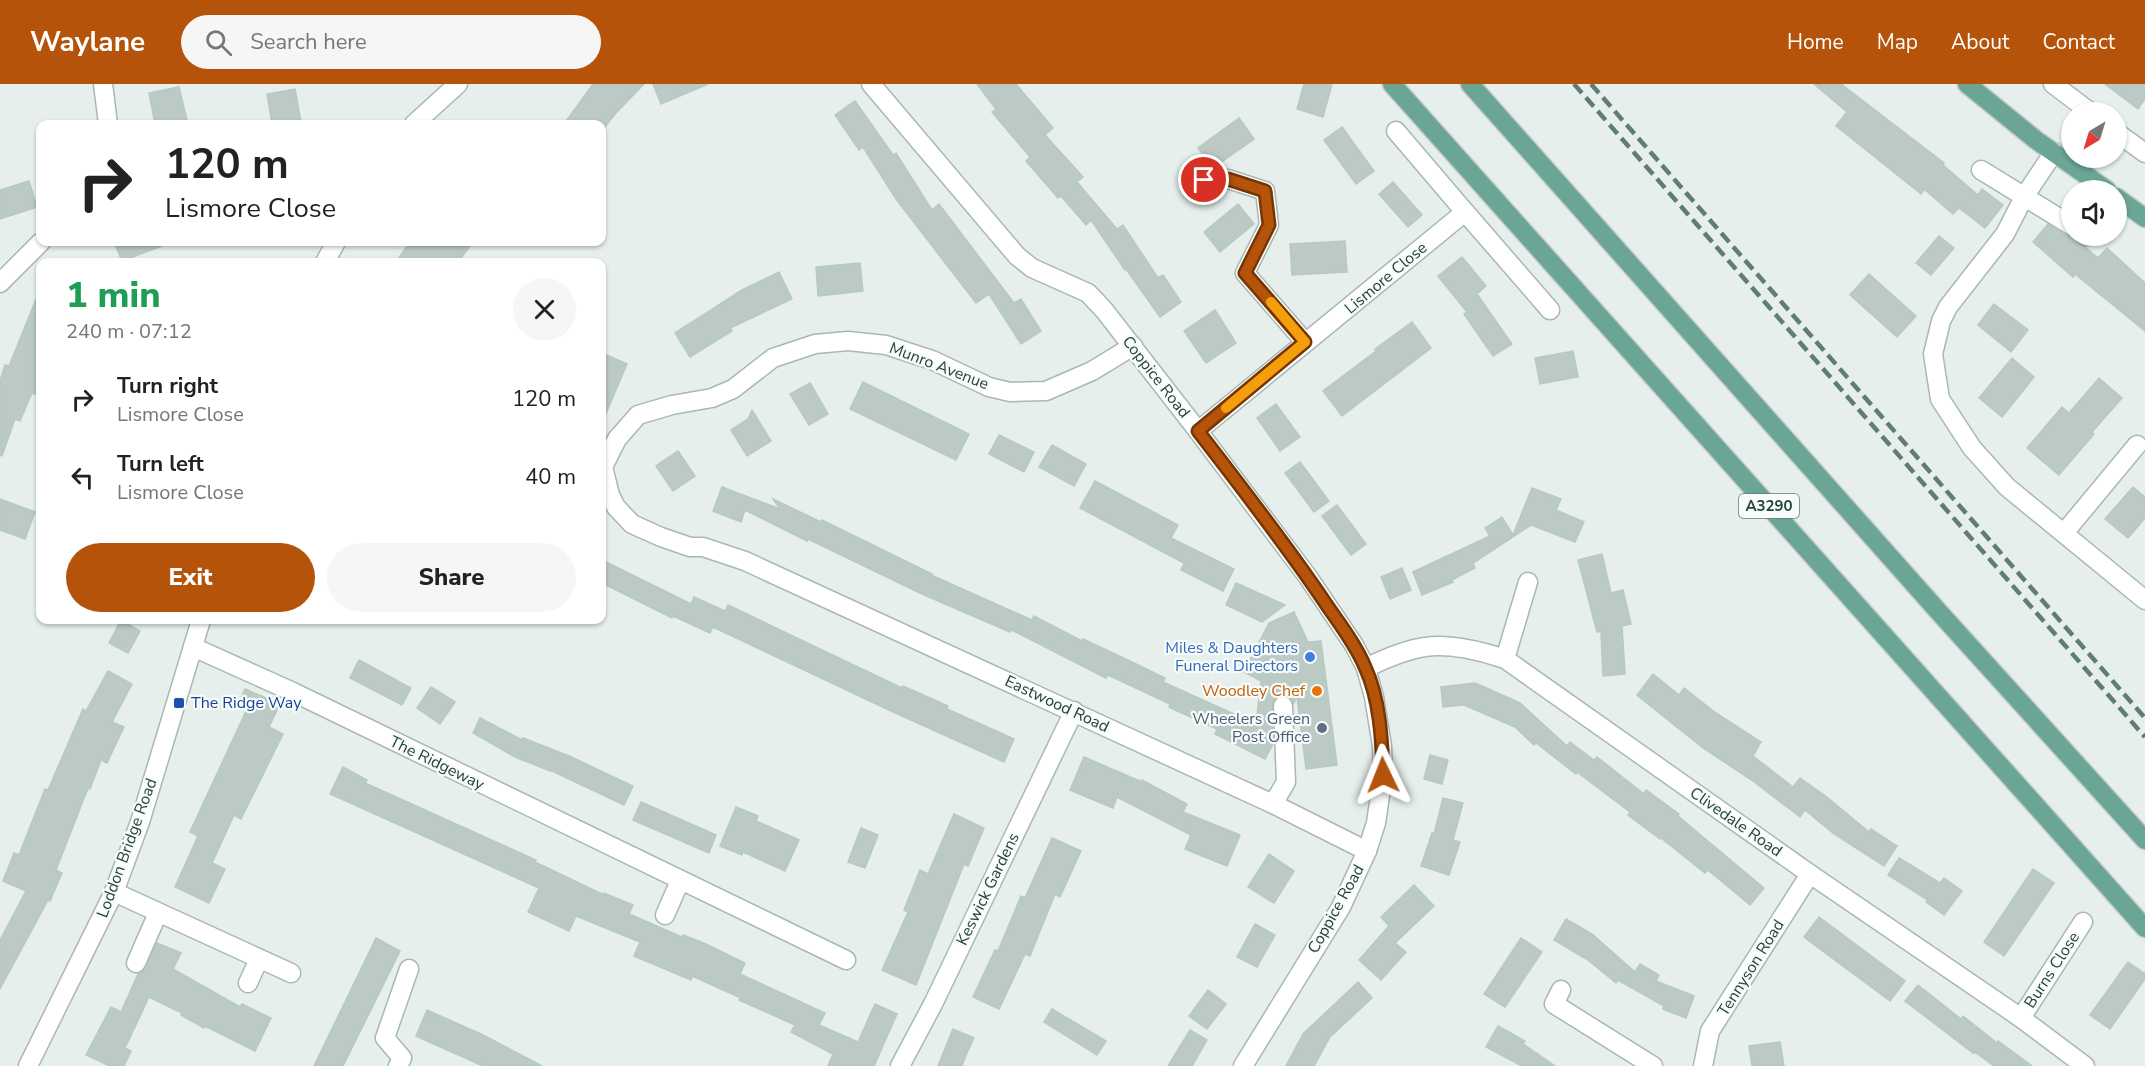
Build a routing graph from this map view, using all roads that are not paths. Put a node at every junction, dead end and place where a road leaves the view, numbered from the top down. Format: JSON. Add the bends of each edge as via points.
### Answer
{"nodes":[{"id":1,"x":103,"y":84,"type":"edge"},
{"id":2,"x":458,"y":84,"type":"edge"},
{"id":3,"x":871,"y":84,"type":"edge"},
{"id":4,"x":1392,"y":84,"type":"edge"},
{"id":5,"x":1967,"y":84,"type":"edge"},
{"id":6,"x":2053,"y":84,"type":"edge"},
{"id":7,"x":1472,"y":86,"type":"edge"},
{"id":8,"x":2077,"y":102,"type":"edge"},
{"id":9,"x":108,"y":120,"type":"edge"},
{"id":10,"x":418,"y":120,"type":"edge"},
{"id":11,"x":1396,"y":131,"type":"dead end"},
{"id":12,"x":2127,"y":140,"type":"edge"},
{"id":13,"x":2054,"y":152,"type":"junction"},
{"id":14,"x":2145,"y":153,"type":"edge"},
{"id":15,"x":1981,"y":170,"type":"dead end"},
{"id":16,"x":1204,"y":180,"type":"dead end"},
{"id":17,"x":2093,"y":180,"type":"edge"},
{"id":18,"x":2024,"y":197,"type":"junction"},
{"id":19,"x":2127,"y":205,"type":"edge"},
{"id":20,"x":1465,"y":212,"type":"junction"},
{"id":21,"x":2145,"y":218,"type":"edge"},
{"id":22,"x":2061,"y":219,"type":"edge"},
{"id":23,"x":37,"y":246,"type":"edge"},
{"id":24,"x":0,"y":283,"type":"edge"},
{"id":25,"x":1550,"y":310,"type":"dead end"},
{"id":26,"x":1305,"y":342,"type":"junction"},
{"id":27,"x":1133,"y":346,"type":"junction"},
{"id":28,"x":1198,"y":431,"type":"junction"},
{"id":29,"x":2137,"y":445,"type":"dead end"},
{"id":30,"x":606,"y":461,"type":"edge"},
{"id":31,"x":606,"y":479,"type":"edge"},
{"id":32,"x":2064,"y":533,"type":"junction"},
{"id":33,"x":745,"y":561,"type":"joint"},
{"id":34,"x":1528,"y":582,"type":"dead end"},
{"id":35,"x":2145,"y":600,"type":"edge"},
{"id":36,"x":200,"y":624,"type":"edge"},
{"id":37,"x":193,"y":647,"type":"junction"},
{"id":38,"x":1504,"y":659,"type":"junction"},
{"id":39,"x":1366,"y":668,"type":"junction"},
{"id":40,"x":1283,"y":706,"type":"dead end"},
{"id":41,"x":1074,"y":711,"type":"junction"},
{"id":42,"x":1273,"y":804,"type":"junction"},
{"id":43,"x":2145,"y":840,"type":"edge"},
{"id":44,"x":1367,"y":851,"type":"junction"},
{"id":45,"x":1810,"y":874,"type":"junction"},
{"id":46,"x":680,"y":880,"type":"junction"},
{"id":47,"x":114,"y":892,"type":"junction"},
{"id":48,"x":158,"y":913,"type":"junction"},
{"id":49,"x":665,"y":915,"type":"dead end"},
{"id":50,"x":2083,"y":922,"type":"dead end"},
{"id":51,"x":2145,"y":928,"type":"edge"},
{"id":52,"x":260,"y":959,"type":"junction"},
{"id":53,"x":846,"y":960,"type":"dead end"},
{"id":54,"x":136,"y":963,"type":"dead end"},
{"id":55,"x":409,"y":969,"type":"dead end"},
{"id":56,"x":291,"y":973,"type":"dead end"},
{"id":57,"x":248,"y":983,"type":"dead end"},
{"id":58,"x":1553,"y":1005,"type":"dead end"},
{"id":59,"x":2020,"y":1018,"type":"junction"},
{"id":60,"x":28,"y":1066,"type":"edge"},
{"id":61,"x":398,"y":1066,"type":"edge"},
{"id":62,"x":900,"y":1066,"type":"edge"},
{"id":63,"x":1244,"y":1066,"type":"edge"},
{"id":64,"x":1653,"y":1066,"type":"edge"},
{"id":65,"x":1703,"y":1066,"type":"edge"},
{"id":66,"x":2085,"y":1066,"type":"edge"}],
"edges":[{"from":1,"to":9,"type":"street"},
{"from":2,"to":10,"type":"street"},
{"from":3,"to":27,"type":"street","name":"Coppice Road","via":[[1017,256],[1042,273],[1088,293]]},
{"from":4,"to":51,"type":"main road","number":"A3290"},
{"from":5,"to":13,"type":"main road"},
{"from":6,"to":8,"type":"street"},
{"from":7,"to":43,"type":"main road"},
{"from":11,"to":20,"type":"street"},
{"from":12,"to":14,"type":"street"},
{"from":13,"to":17,"type":"main road"},
{"from":13,"to":18,"type":"street"},
{"from":15,"to":18,"type":"street"},
{"from":16,"to":26,"type":"street","via":[[1228,179],[1265,191],[1269,225],[1245,273]]},
{"from":18,"to":22,"type":"street"},
{"from":18,"to":32,"type":"street","via":[[2005,234],[1948,307],[1933,354],[1940,399],[1972,448],[2007,487]]},
{"from":19,"to":21,"type":"main road"},
{"from":20,"to":25,"type":"street"},
{"from":20,"to":26,"type":"street","name":"Lismore Close"},
{"from":23,"to":24,"type":"street"},
{"from":26,"to":28,"type":"street","name":"Lismore Close"},
{"from":27,"to":28,"type":"street","name":"Coppice Road"},
{"from":27,"to":30,"type":"street","name":"Munro Avenue","via":[[1092,371],[1046,391],[1010,392],[886,345],[848,341],[815,344],[773,358],[733,388],[712,398],[638,415],[617,439]]},
{"from":28,"to":39,"type":"street","name":"Coppice Road","via":[[1308,577]]},
{"from":29,"to":32,"type":"street"},
{"from":31,"to":33,"type":"street","name":"Munro Avenue","via":[[616,507],[632,524],[690,547],[703,547]]},
{"from":32,"to":35,"type":"street"},
{"from":33,"to":41,"type":"street","name":"Eastwood Road"},
{"from":34,"to":38,"type":"street"},
{"from":36,"to":37,"type":"street","name":"Loddon Bridge Road"},
{"from":37,"to":46,"type":"street","name":"The Ridgeway"},
{"from":37,"to":47,"type":"street","name":"Loddon Bridge Road","via":[[140,822]]},
{"from":38,"to":39,"type":"street","name":"Clivedale Road","via":[[1485,652],[1425,647]]},
{"from":38,"to":45,"type":"street","name":"Clivedale Road"},
{"from":39,"to":44,"type":"street","name":"Coppice Road","via":[[1381,739],[1383,775],[1376,823]]},
{"from":40,"to":42,"type":"street","via":[[1286,782]]},
{"from":41,"to":42,"type":"street","name":"Eastwood Road"},
{"from":41,"to":62,"type":"street","name":"Keswick Gardens"},
{"from":42,"to":44,"type":"street","name":"Eastwood Road"},
{"from":44,"to":63,"type":"street","name":"Coppice Road","via":[[1341,907]]},
{"from":45,"to":59,"type":"street","name":"Clivedale Road"},
{"from":45,"to":65,"type":"street","name":"Tennyson Road","via":[[1710,1031]]},
{"from":46,"to":49,"type":"street"},
{"from":46,"to":53,"type":"street","name":"The Ridgeway"},
{"from":47,"to":48,"type":"street"},
{"from":47,"to":60,"type":"street","name":"Loddon Bridge Road"},
{"from":48,"to":52,"type":"street"},
{"from":48,"to":54,"type":"street"},
{"from":50,"to":59,"type":"street","name":"Burns Close"},
{"from":52,"to":56,"type":"street"},
{"from":52,"to":57,"type":"street"},
{"from":55,"to":61,"type":"street","via":[[385,1038],[402,1058]]},
{"from":58,"to":64,"type":"street"},
{"from":59,"to":66,"type":"street","name":"Clivedale Road"}]}
